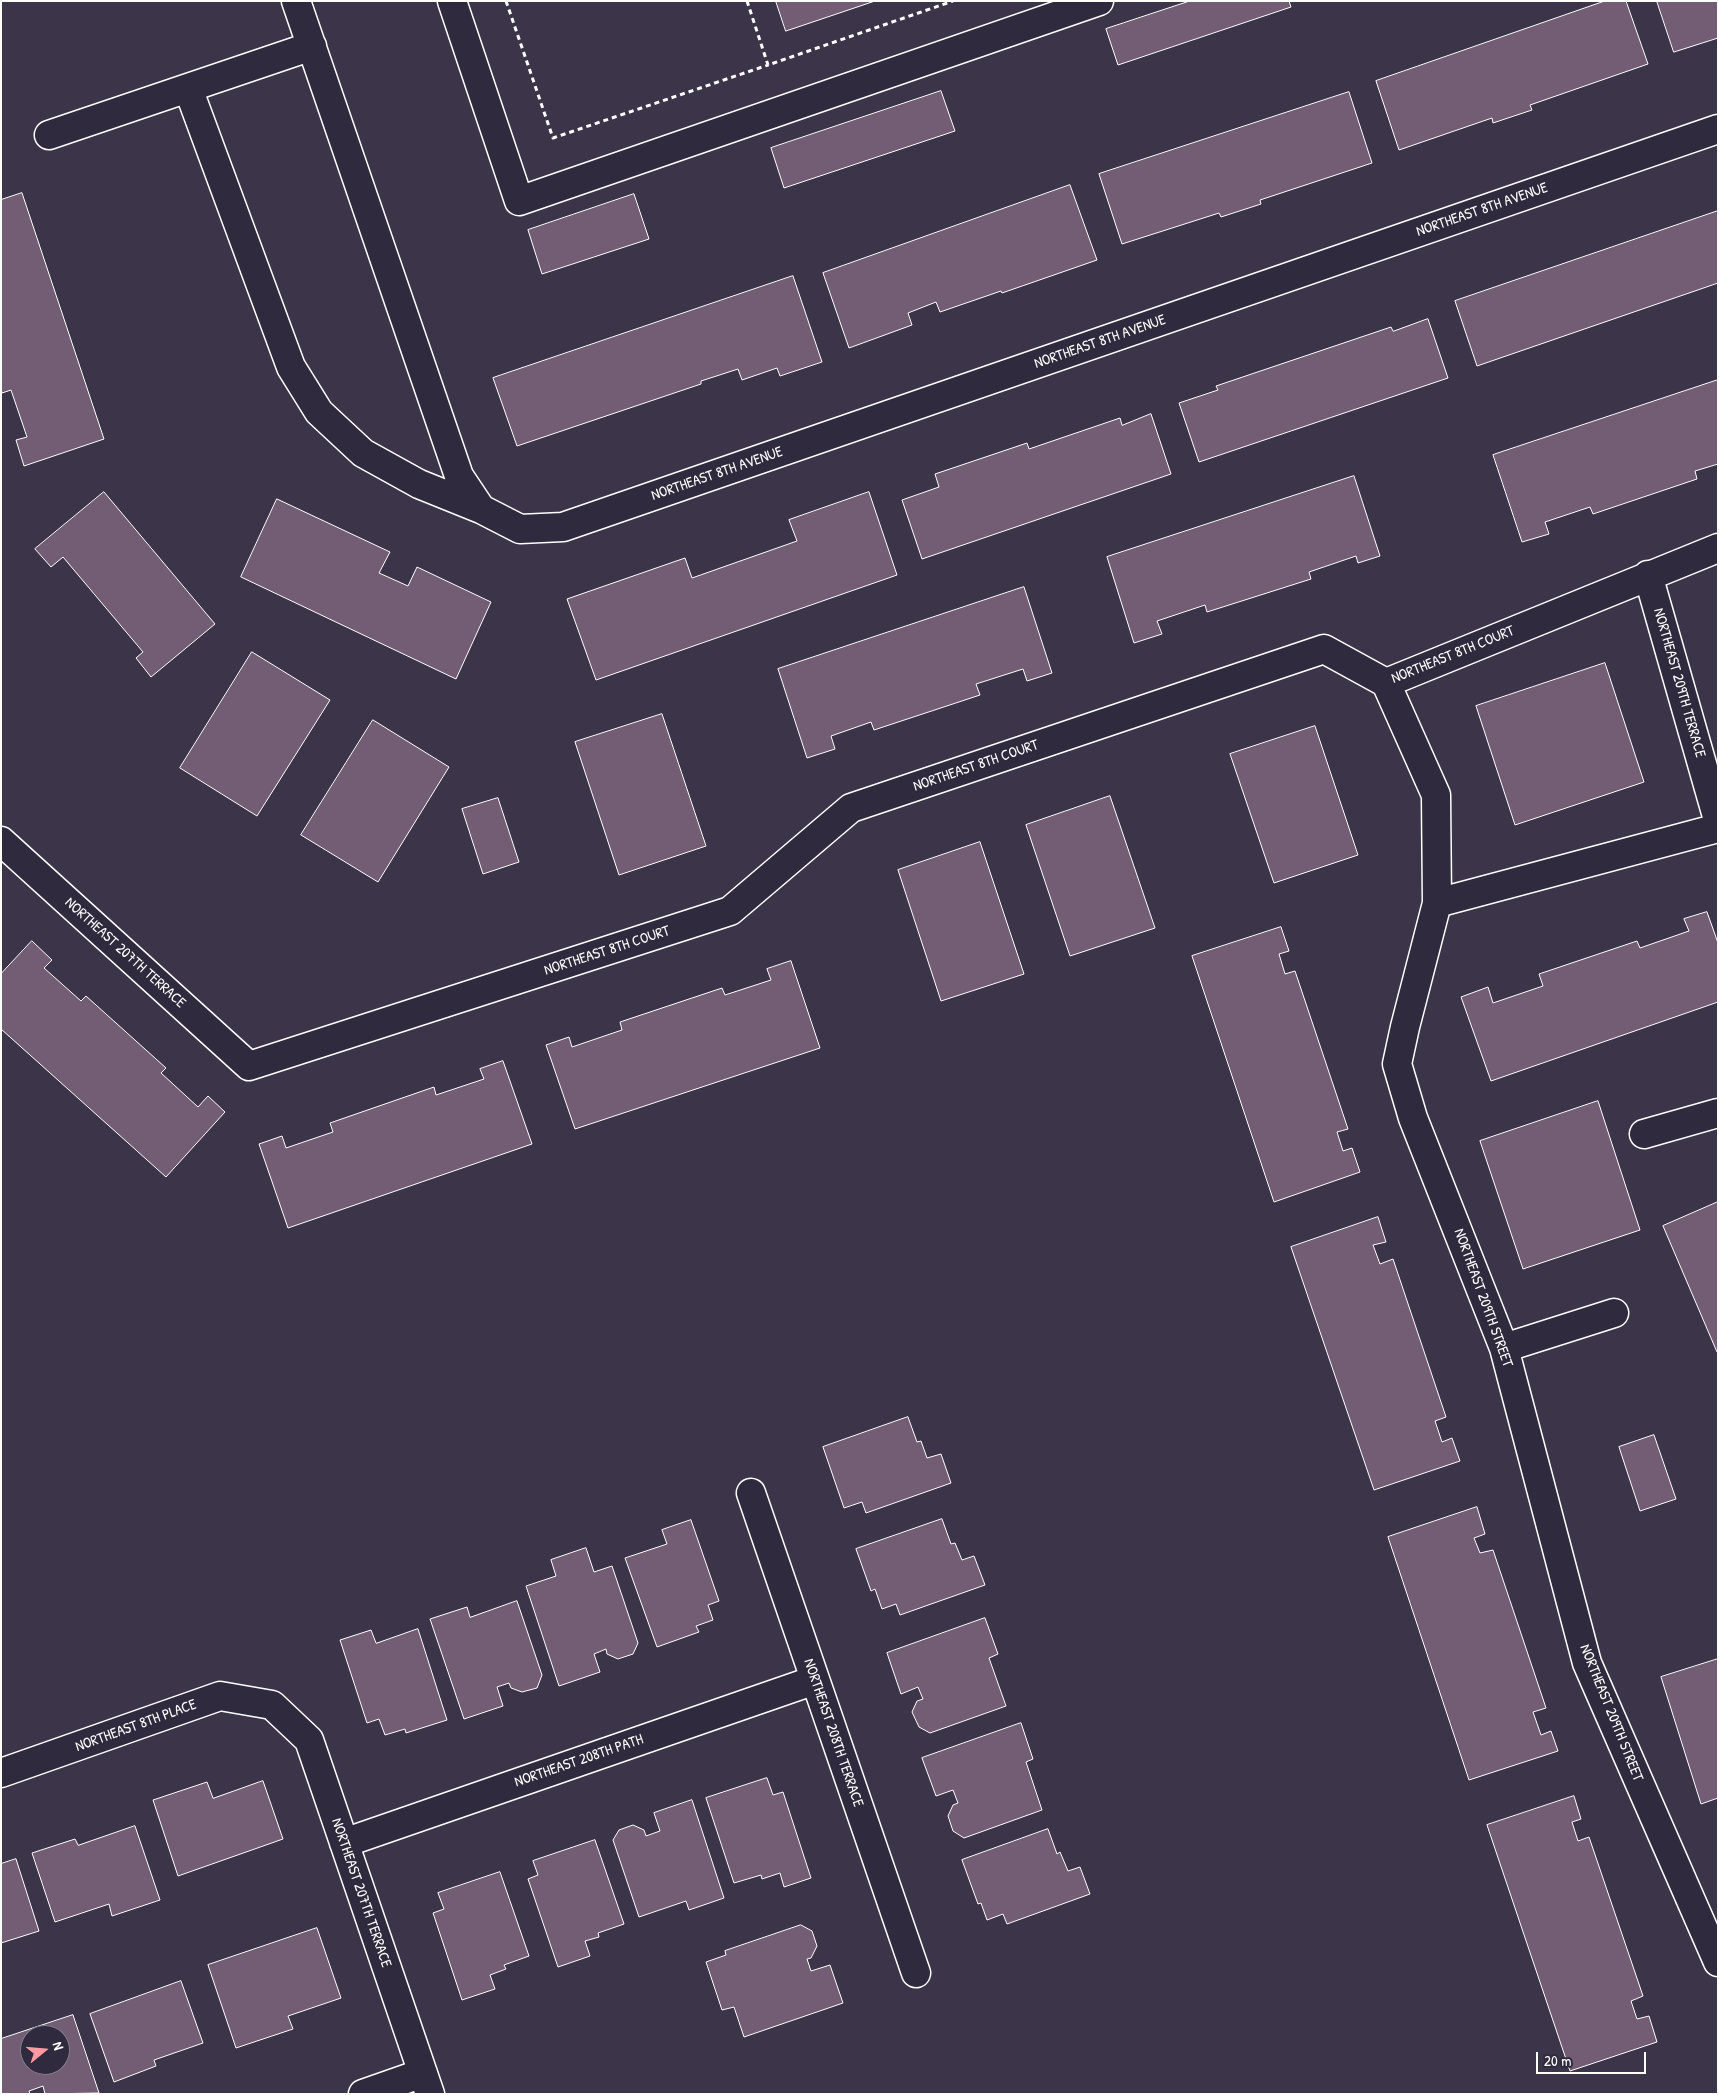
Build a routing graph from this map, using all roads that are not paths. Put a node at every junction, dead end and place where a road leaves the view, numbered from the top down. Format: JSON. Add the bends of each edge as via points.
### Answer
{"nodes":[{"id":1,"x":296,"y":1,"type":"edge"},
{"id":2,"x":452,"y":1,"type":"edge"},
{"id":3,"x":1099,"y":1,"type":"edge"},
{"id":4,"x":312,"y":46,"type":"junction"},
{"id":5,"x":188,"y":88,"type":"junction"},
{"id":6,"x":1718,"y":129,"type":"edge"},
{"id":7,"x":49,"y":135,"type":"dead end"},
{"id":8,"x":481,"y":509,"type":"junction"},
{"id":9,"x":1718,"y":548,"type":"edge"},
{"id":10,"x":1648,"y":575,"type":"junction"},
{"id":11,"x":1386,"y":683,"type":"junction"},
{"id":12,"x":1718,"y":820,"type":"edge"},
{"id":13,"x":1718,"y":828,"type":"edge"},
{"id":14,"x":1,"y":841,"type":"edge"},
{"id":15,"x":1437,"y":903,"type":"junction"},
{"id":16,"x":248,"y":1066,"type":"joint"},
{"id":17,"x":1718,"y":1113,"type":"edge"},
{"id":18,"x":1644,"y":1134,"type":"dead end"},
{"id":19,"x":1614,"y":1313,"type":"dead end"},
{"id":20,"x":1504,"y":1348,"type":"junction"},
{"id":21,"x":751,"y":1493,"type":"dead end"},
{"id":22,"x":815,"y":1680,"type":"junction"},
{"id":23,"x":272,"y":1705,"type":"joint"},
{"id":24,"x":1,"y":1773,"type":"edge"},
{"id":25,"x":344,"y":1843,"type":"junction"},
{"id":26,"x":1718,"y":1962,"type":"edge"},
{"id":27,"x":916,"y":1973,"type":"dead end"},
{"id":28,"x":427,"y":2083,"type":"edge"},
{"id":29,"x":363,"y":2094,"type":"edge"}],
"edges":[{"from":1,"to":4,"type":"street"},
{"from":2,"to":3,"type":"street","via":[[519,201]]},
{"from":4,"to":5,"type":"street"},
{"from":4,"to":8,"type":"street","via":[[459,476]]},
{"from":5,"to":7,"type":"street"},
{"from":5,"to":8,"type":"street","name":"NORTHEAST 8TH AVENUE","via":[[291,367],[319,412],[364,453],[419,484]]},
{"from":6,"to":8,"type":"street","name":"NORTHEAST 8TH AVENUE","via":[[563,527],[520,529]]},
{"from":9,"to":10,"type":"street","name":"NORTHEAST 8TH COURT"},
{"from":10,"to":11,"type":"street","name":"NORTHEAST 8TH COURT"},
{"from":10,"to":12,"type":"street","name":"NORTHEAST 209TH TERRACE"},
{"from":11,"to":15,"type":"street","name":"NORTHEAST 209TH STREET","via":[[1436,796]]},
{"from":11,"to":16,"type":"street","name":"NORTHEAST 8TH COURT","via":[[1324,649],[851,808],[730,911]]},
{"from":13,"to":15,"type":"street"},
{"from":14,"to":16,"type":"street","name":"NORTHEAST 207TH TERRACE"},
{"from":15,"to":20,"type":"street","name":"NORTHEAST 209TH STREET","via":[[1397,1064],[1413,1118]]},
{"from":17,"to":18,"type":"street"},
{"from":19,"to":20,"type":"street"},
{"from":20,"to":26,"type":"street","name":"NORTHEAST 209TH STREET","via":[[1587,1663]]},
{"from":21,"to":22,"type":"street","name":"NORTHEAST 208TH TERRACE"},
{"from":22,"to":25,"type":"street","name":"NORTHEAST 208TH PATH"},
{"from":22,"to":27,"type":"street","name":"NORTHEAST 208TH TERRACE"},
{"from":23,"to":24,"type":"street","name":"NORTHEAST 8TH PLACE","via":[[220,1696]]},
{"from":23,"to":25,"type":"street","name":"NORTHEAST 207TH TERRACE","via":[[309,1740]]},
{"from":25,"to":28,"type":"street","name":"NORTHEAST 207TH TERRACE"},
{"from":28,"to":29,"type":"street"}]}
